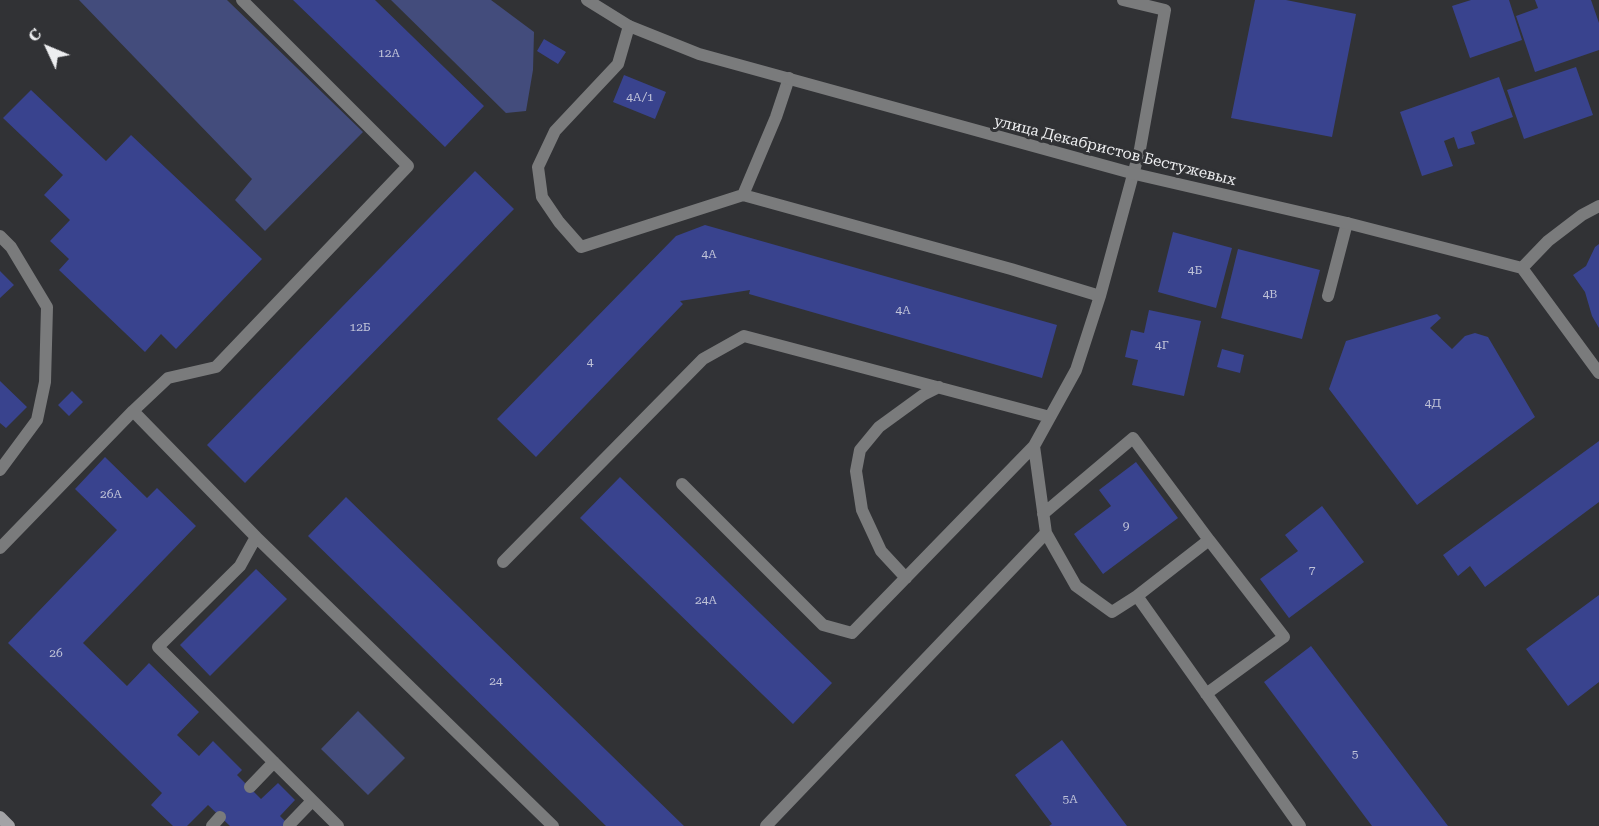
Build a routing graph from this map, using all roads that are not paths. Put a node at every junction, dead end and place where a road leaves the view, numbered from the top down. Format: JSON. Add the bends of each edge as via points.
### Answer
{"nodes":[{"id":1,"x":242,"y":0,"type":"edge"},
{"id":2,"x":587,"y":0,"type":"edge"},
{"id":3,"x":1123,"y":0,"type":"edge"},
{"id":4,"x":629,"y":26,"type":"junction"},
{"id":5,"x":789,"y":78,"type":"junction"},
{"id":6,"x":1135,"y":174,"type":"junction"},
{"id":7,"x":743,"y":195,"type":"junction"},
{"id":8,"x":1599,"y":206,"type":"edge"},
{"id":9,"x":1347,"y":223,"type":"junction"},
{"id":10,"x":0,"y":236,"type":"edge"},
{"id":11,"x":1522,"y":268,"type":"junction"},
{"id":12,"x":1100,"y":296,"type":"junction"},
{"id":13,"x":1328,"y":296,"type":"dead end"},
{"id":14,"x":1599,"y":373,"type":"edge"},
{"id":15,"x":939,"y":387,"type":"junction"},
{"id":16,"x":133,"y":411,"type":"junction"},
{"id":17,"x":1050,"y":417,"type":"junction"},
{"id":18,"x":1034,"y":446,"type":"junction"},
{"id":19,"x":0,"y":470,"type":"edge"},
{"id":20,"x":682,"y":484,"type":"dead end"},
{"id":21,"x":1043,"y":514,"type":"junction"},
{"id":22,"x":1046,"y":533,"type":"junction"},
{"id":23,"x":256,"y":537,"type":"junction"},
{"id":24,"x":1209,"y":540,"type":"junction"},
{"id":25,"x":0,"y":548,"type":"edge"},
{"id":26,"x":503,"y":562,"type":"dead end"},
{"id":27,"x":906,"y":578,"type":"junction"},
{"id":28,"x":1137,"y":596,"type":"junction"},
{"id":29,"x":1206,"y":694,"type":"junction"},
{"id":30,"x":273,"y":762,"type":"junction"},
{"id":31,"x":250,"y":787,"type":"dead end"},
{"id":32,"x":312,"y":801,"type":"junction"},
{"id":33,"x":0,"y":817,"type":"edge"},
{"id":34,"x":289,"y":825,"type":"edge"},
{"id":35,"x":9,"y":826,"type":"edge"},
{"id":36,"x":338,"y":826,"type":"edge"},
{"id":37,"x":553,"y":826,"type":"edge"},
{"id":38,"x":766,"y":826,"type":"edge"},
{"id":39,"x":1300,"y":826,"type":"edge"}],
"edges":[{"from":1,"to":16,"type":"street","via":[[408,166],[216,368],[168,378]]},
{"from":2,"to":4,"type":"street","name":"улица Декабристов Бестужевых"},
{"from":3,"to":6,"type":"street","via":[[1165,10]]},
{"from":4,"to":5,"type":"street","name":"улица Декабристов Бестужевых","via":[[699,54]]},
{"from":4,"to":7,"type":"street","via":[[618,64],[555,131],[538,167],[542,197],[581,247]]},
{"from":5,"to":6,"type":"street","name":"улица Декабристов Бестужевых"},
{"from":5,"to":7,"type":"street"},
{"from":6,"to":9,"type":"street","name":"улица Декабристов Бестужевых"},
{"from":6,"to":12,"type":"street"},
{"from":7,"to":12,"type":"street"},
{"from":8,"to":11,"type":"street","via":[[1548,241]]},
{"from":9,"to":11,"type":"street","name":"улица Декабристов Бестужевых"},
{"from":9,"to":13,"type":"street"},
{"from":10,"to":19,"type":"street","via":[[11,247],[47,307],[45,382],[37,420]]},
{"from":11,"to":14,"type":"street"},
{"from":12,"to":17,"type":"street","via":[[1076,370]]},
{"from":15,"to":17,"type":"street"},
{"from":15,"to":26,"type":"street","via":[[744,336],[703,359]]},
{"from":15,"to":27,"type":"street","via":[[879,428],[860,450],[856,471],[862,510],[880,551]]},
{"from":16,"to":23,"type":"street"},
{"from":16,"to":25,"type":"street"},
{"from":17,"to":18,"type":"street"},
{"from":18,"to":21,"type":"street"},
{"from":18,"to":27,"type":"street"},
{"from":20,"to":27,"type":"street","via":[[823,625],[852,633]]},
{"from":21,"to":22,"type":"street"},
{"from":21,"to":24,"type":"street","via":[[1133,438]]},
{"from":22,"to":28,"type":"street","via":[[1076,586],[1112,612]]},
{"from":22,"to":38,"type":"street"},
{"from":23,"to":30,"type":"street","via":[[240,566],[158,647]]},
{"from":23,"to":37,"type":"street"},
{"from":24,"to":28,"type":"street"},
{"from":24,"to":29,"type":"street","via":[[1284,637]]},
{"from":28,"to":29,"type":"street"},
{"from":29,"to":39,"type":"street"},
{"from":30,"to":31,"type":"street"},
{"from":30,"to":32,"type":"street"},
{"from":32,"to":34,"type":"street"},
{"from":32,"to":36,"type":"street"},
{"from":33,"to":35,"type":"main road"}]}
